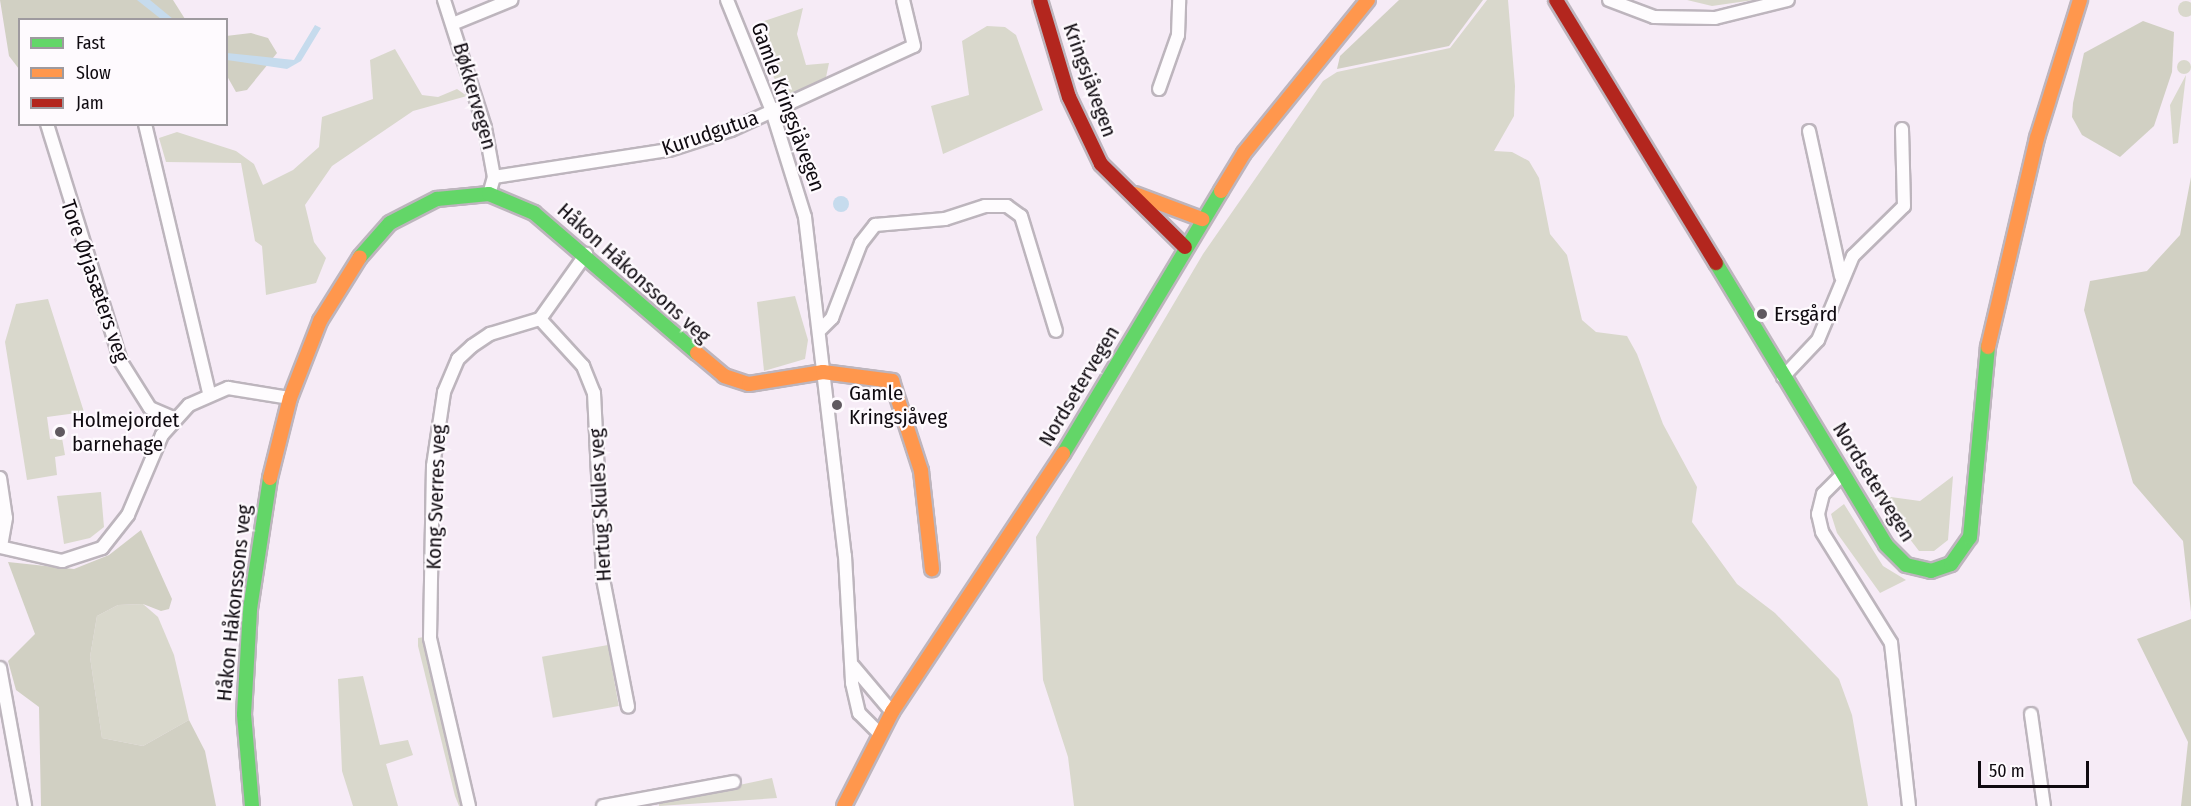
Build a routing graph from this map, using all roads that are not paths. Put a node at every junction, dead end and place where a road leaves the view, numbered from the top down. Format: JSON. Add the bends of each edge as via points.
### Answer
{"nodes":[{"id":1,"x":444,"y":0,"type":"edge"},
{"id":2,"x":512,"y":0,"type":"edge"},
{"id":3,"x":727,"y":0,"type":"edge"},
{"id":4,"x":903,"y":0,"type":"edge"},
{"id":5,"x":1040,"y":0,"type":"edge"},
{"id":6,"x":1179,"y":0,"type":"edge"},
{"id":7,"x":1368,"y":0,"type":"edge"},
{"id":8,"x":1556,"y":0,"type":"edge"},
{"id":9,"x":1609,"y":0,"type":"edge"},
{"id":10,"x":1788,"y":0,"type":"edge"},
{"id":11,"x":2080,"y":0,"type":"edge"},
{"id":12,"x":455,"y":23,"type":"junction"},
{"id":13,"x":1159,"y":89,"type":"dead end"},
{"id":14,"x":772,"y":111,"type":"junction"},
{"id":15,"x":48,"y":126,"type":"edge"},
{"id":16,"x":145,"y":126,"type":"edge"},
{"id":17,"x":1902,"y":129,"type":"dead end"},
{"id":18,"x":1809,"y":130,"type":"dead end"},
{"id":19,"x":494,"y":177,"type":"junction"},
{"id":20,"x":489,"y":194,"type":"junction"},
{"id":21,"x":1135,"y":194,"type":"junction"},
{"id":22,"x":1202,"y":219,"type":"junction"},
{"id":23,"x":1185,"y":247,"type":"junction"},
{"id":24,"x":586,"y":254,"type":"junction"},
{"id":25,"x":1840,"y":277,"type":"junction"},
{"id":26,"x":540,"y":318,"type":"junction"},
{"id":27,"x":821,"y":329,"type":"junction"},
{"id":28,"x":1056,"y":331,"type":"dead end"},
{"id":29,"x":822,"y":372,"type":"junction"},
{"id":30,"x":1783,"y":377,"type":"junction"},
{"id":31,"x":209,"y":393,"type":"junction"},
{"id":32,"x":290,"y":398,"type":"junction"},
{"id":33,"x":174,"y":418,"type":"junction"},
{"id":34,"x":1843,"y":474,"type":"junction"},
{"id":35,"x":0,"y":478,"type":"edge"},
{"id":36,"x":1,"y":547,"type":"edge"},
{"id":37,"x":932,"y":569,"type":"dead end"},
{"id":38,"x":852,"y":665,"type":"junction"},
{"id":39,"x":0,"y":668,"type":"edge"},
{"id":40,"x":628,"y":707,"type":"dead end"},
{"id":41,"x":892,"y":711,"type":"junction"},
{"id":42,"x":2031,"y":714,"type":"dead end"},
{"id":43,"x":880,"y":734,"type":"junction"},
{"id":44,"x":734,"y":782,"type":"dead end"},
{"id":45,"x":25,"y":806,"type":"edge"},
{"id":46,"x":252,"y":806,"type":"edge"},
{"id":47,"x":469,"y":806,"type":"edge"},
{"id":48,"x":603,"y":806,"type":"edge"},
{"id":49,"x":843,"y":806,"type":"edge"},
{"id":50,"x":1909,"y":806,"type":"edge"},
{"id":51,"x":2044,"y":806,"type":"edge"}],
"edges":[{"from":1,"to":12,"type":"street","name":"Bøkkervegen"},
{"from":2,"to":12,"type":"street"},
{"from":3,"to":14,"type":"street","name":"Gamle Kringsjåvegen"},
{"from":4,"to":14,"type":"street","name":"Kurudgutua","via":[[914,46]]},
{"from":5,"to":21,"type":"main road","name":"Kringsjåvegen","via":[[1083,134],[1101,164]]},
{"from":6,"to":13,"type":"street","via":[[1178,35]]},
{"from":7,"to":22,"type":"main road","name":"Nordsetervegen","via":[[1276,108]]},
{"from":8,"to":30,"type":"main road","name":"Nordsetervegen"},
{"from":9,"to":10,"type":"street","via":[[1654,17],[1715,18]]},
{"from":11,"to":34,"type":"main road","name":"Nordsetervegen","via":[[2037,138],[1990,320],[1974,516],[1965,549],[1938,570],[1906,565],[1886,545]]},
{"from":12,"to":19,"type":"street","name":"Bøkkervegen"},
{"from":14,"to":19,"type":"street","name":"Kurudgutua","via":[[669,150]]},
{"from":14,"to":27,"type":"street","name":"Gamle Kringsjåvegen","via":[[805,218]]},
{"from":15,"to":33,"type":"street","name":"Tore Ørjasæters veg","via":[[121,362],[150,408]]},
{"from":16,"to":31,"type":"street"},
{"from":17,"to":25,"type":"street","via":[[1908,178],[1904,206],[1867,240]]},
{"from":18,"to":25,"type":"street"},
{"from":19,"to":20,"type":"street","name":"Bøkkervegen"},
{"from":20,"to":24,"type":"main road","name":"Håkon Håkonssons veg","via":[[534,213]]},
{"from":20,"to":32,"type":"main road","name":"Håkon Håkonssons veg","via":[[450,195],[412,208],[369,243],[334,292]]},
{"from":21,"to":22,"type":"main road","name":"Kringsjåvegen"},
{"from":21,"to":23,"type":"main road","name":"Kringsjåvegen","via":[[1169,236]]},
{"from":22,"to":23,"type":"main road","name":"Nordsetervegen"},
{"from":23,"to":41,"type":"main road","name":"Nordsetervegen","via":[[1081,426]]},
{"from":24,"to":26,"type":"street"},
{"from":24,"to":29,"type":"main road","name":"Håkon Håkonssons veg","via":[[724,376],[749,384]]},
{"from":25,"to":30,"type":"street","via":[[1818,340]]},
{"from":26,"to":40,"type":"street","name":"Hertug Skules veg","via":[[583,366],[594,393],[603,579]]},
{"from":26,"to":47,"type":"street","name":"Kong Sverres veg","via":[[490,334],[458,359],[437,425],[430,638]]},
{"from":27,"to":28,"type":"street","via":[[832,318],[861,243],[875,225],[945,219],[984,206],[1006,206],[1021,216]]},
{"from":27,"to":29,"type":"street","name":"Gamle Kringsjåvegen"},
{"from":29,"to":37,"type":"main road","via":[[892,381],[921,471]]},
{"from":29,"to":38,"type":"street","name":"Gamle Kringsjåvegen"},
{"from":30,"to":34,"type":"main road","name":"Nordsetervegen"},
{"from":31,"to":32,"type":"street","via":[[243,388]]},
{"from":31,"to":33,"type":"street"},
{"from":32,"to":46,"type":"main road","name":"Håkon Håkonssons veg","via":[[264,504],[251,598],[244,714]]},
{"from":33,"to":36,"type":"street","via":[[124,521],[102,548],[62,561]]},
{"from":34,"to":50,"type":"street","via":[[1823,494],[1818,514],[1822,532],[1891,643]]},
{"from":35,"to":36,"type":"street","via":[[6,518]]},
{"from":38,"to":41,"type":"street"},
{"from":38,"to":43,"type":"street","name":"Gamle Kringsjåvegen","via":[[859,713]]},
{"from":39,"to":45,"type":"street"},
{"from":41,"to":43,"type":"main road","name":"Nordsetervegen"},
{"from":42,"to":51,"type":"street"},
{"from":43,"to":49,"type":"main road","name":"Nordsetervegen"},
{"from":44,"to":48,"type":"street"}]}
